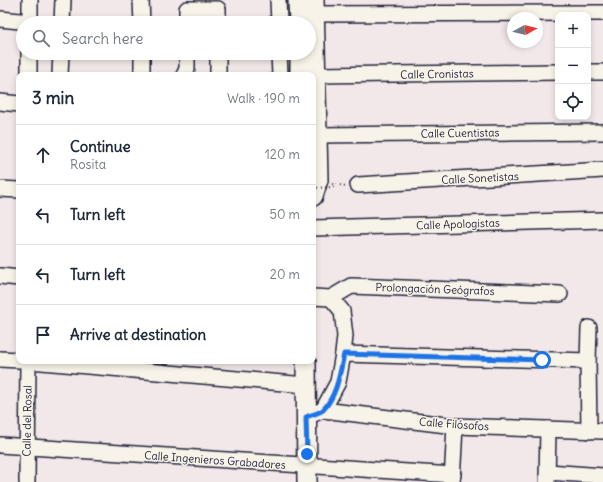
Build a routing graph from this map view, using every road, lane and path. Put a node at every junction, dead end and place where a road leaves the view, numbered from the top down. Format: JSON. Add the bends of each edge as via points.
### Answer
{"nodes":[{"id":1,"x":30,"y":0,"type":"edge"},
{"id":2,"x":63,"y":0,"type":"edge"},
{"id":3,"x":141,"y":0,"type":"edge"},
{"id":4,"x":278,"y":0,"type":"edge"},
{"id":5,"x":298,"y":0,"type":"edge"},
{"id":6,"x":309,"y":12,"type":"edge"},
{"id":7,"x":603,"y":13,"type":"edge"},
{"id":8,"x":30,"y":16,"type":"edge"},
{"id":9,"x":62,"y":16,"type":"edge"},
{"id":10,"x":142,"y":16,"type":"edge"},
{"id":11,"x":187,"y":16,"type":"edge"},
{"id":12,"x":218,"y":16,"type":"edge"},
{"id":13,"x":279,"y":16,"type":"edge"},
{"id":14,"x":0,"y":19,"type":"edge"},
{"id":15,"x":16,"y":21,"type":"edge"},
{"id":16,"x":30,"y":60,"type":"edge"},
{"id":17,"x":60,"y":60,"type":"edge"},
{"id":18,"x":142,"y":60,"type":"edge"},
{"id":19,"x":188,"y":60,"type":"edge"},
{"id":20,"x":218,"y":60,"type":"edge"},
{"id":21,"x":279,"y":60,"type":"edge"},
{"id":22,"x":303,"y":60,"type":"edge"},
{"id":23,"x":308,"y":60,"type":"edge"},
{"id":24,"x":29,"y":72,"type":"edge"},
{"id":25,"x":60,"y":72,"type":"edge"},
{"id":26,"x":142,"y":72,"type":"edge"},
{"id":27,"x":186,"y":72,"type":"edge"},
{"id":28,"x":218,"y":72,"type":"edge"},
{"id":29,"x":280,"y":72,"type":"edge"},
{"id":30,"x":307,"y":72,"type":"edge"},
{"id":31,"x":308,"y":72,"type":"edge"},
{"id":32,"x":555,"y":72,"type":"edge"},
{"id":33,"x":591,"y":72,"type":"edge"},
{"id":34,"x":603,"y":72,"type":"edge"},
{"id":35,"x":316,"y":75,"type":"edge"},
{"id":36,"x":0,"y":102,"type":"edge"},
{"id":37,"x":16,"y":104,"type":"edge"},
{"id":38,"x":316,"y":122,"type":"edge"},
{"id":39,"x":603,"y":132,"type":"edge"},
{"id":40,"x":318,"y":134,"type":"junction"},
{"id":41,"x":316,"y":170,"type":"edge"},
{"id":42,"x":603,"y":170,"type":"edge"},
{"id":43,"x":358,"y":185,"type":"joint"},
{"id":44,"x":341,"y":187,"type":"junction"},
{"id":45,"x":316,"y":188,"type":"edge"},
{"id":46,"x":316,"y":188,"type":"edge"},
{"id":47,"x":0,"y":189,"type":"edge"},
{"id":48,"x":16,"y":190,"type":"edge"},
{"id":49,"x":603,"y":220,"type":"edge"},
{"id":50,"x":316,"y":228,"type":"edge"},
{"id":51,"x":0,"y":276,"type":"edge"},
{"id":52,"x":16,"y":278,"type":"edge"},
{"id":53,"x":560,"y":294,"type":"dead end"},
{"id":54,"x":316,"y":297,"type":"edge"},
{"id":55,"x":332,"y":298,"type":"junction"},
{"id":56,"x":589,"y":328,"type":"dead end"},
{"id":57,"x":344,"y":354,"type":"junction"},
{"id":58,"x":0,"y":359,"type":"edge"},
{"id":59,"x":16,"y":360,"type":"edge"},
{"id":60,"x":588,"y":361,"type":"junction"},
{"id":61,"x":29,"y":364,"type":"edge"},
{"id":62,"x":64,"y":364,"type":"edge"},
{"id":63,"x":306,"y":364,"type":"edge"},
{"id":64,"x":306,"y":385,"type":"junction"},
{"id":65,"x":314,"y":414,"type":"junction"},
{"id":66,"x":455,"y":426,"type":"junction"},
{"id":67,"x":548,"y":429,"type":"junction"},
{"id":68,"x":596,"y":431,"type":"edge"},
{"id":69,"x":0,"y":445,"type":"edge"},
{"id":70,"x":27,"y":447,"type":"junction"},
{"id":71,"x":307,"y":474,"type":"edge"},
{"id":72,"x":603,"y":476,"type":"edge"},
{"id":73,"x":548,"y":477,"type":"edge"},
{"id":74,"x":453,"y":479,"type":"edge"},
{"id":75,"x":27,"y":482,"type":"edge"}],
"edges":[{"from":1,"to":8,"type":"street"},
{"from":2,"to":9,"type":"street"},
{"from":3,"to":10,"type":"street"},
{"from":4,"to":13,"type":"street"},
{"from":5,"to":6,"type":"main road"},
{"from":6,"to":7,"type":"street"},
{"from":11,"to":12,"type":"street","via":[[187,9],[218,9]]},
{"from":14,"to":15,"type":"street"},
{"from":16,"to":24,"type":"street"},
{"from":17,"to":25,"type":"street"},
{"from":18,"to":26,"type":"street"},
{"from":19,"to":27,"type":"street"},
{"from":20,"to":28,"type":"street"},
{"from":21,"to":29,"type":"street"},
{"from":22,"to":30,"type":"main road"},
{"from":23,"to":31,"type":"main road"},
{"from":32,"to":35,"type":"street","name":"Calle Cronistas"},
{"from":33,"to":34,"type":"street"},
{"from":36,"to":37,"type":"street"},
{"from":38,"to":40,"type":"main road"},
{"from":39,"to":40,"type":"street","name":"Calle Cuentistas"},
{"from":40,"to":41,"type":"main road"},
{"from":42,"to":43,"type":"street","name":"Calle Sonetistas"},
{"from":43,"to":44,"type":"path"},
{"from":44,"to":45,"type":"path"},
{"from":44,"to":46,"type":"path","bridge":true},
{"from":47,"to":48,"type":"street"},
{"from":49,"to":50,"type":"street","name":"Calle Apologistas"},
{"from":51,"to":52,"type":"street"},
{"from":53,"to":55,"type":"street","name":"Prolongación Geógrafos","via":[[351,286]]},
{"from":54,"to":55,"type":"street"},
{"from":55,"to":57,"type":"street","via":[[342,311]]},
{"from":56,"to":60,"type":"street"},
{"from":57,"to":60,"type":"street"},
{"from":57,"to":65,"type":"street","via":[[334,392]]},
{"from":58,"to":59,"type":"street"},
{"from":60,"to":68,"type":"street"},
{"from":61,"to":70,"type":"street","name":"Calle del Rosal"},
{"from":62,"to":64,"type":"street"},
{"from":63,"to":64,"type":"main road"},
{"from":64,"to":65,"type":"main road"},
{"from":65,"to":66,"type":"street","name":"Calle Filósofos"},
{"from":65,"to":71,"type":"main road"},
{"from":66,"to":67,"type":"street","name":"Calle Filósofos"},
{"from":66,"to":74,"type":"street"},
{"from":67,"to":68,"type":"street","name":"Calle Filósofos"},
{"from":67,"to":73,"type":"street"},
{"from":69,"to":70,"type":"street","name":"Calle Ingenieros Grabadores"},
{"from":70,"to":71,"type":"street","name":"Calle Ingenieros Grabadores"},
{"from":70,"to":75,"type":"street","name":"Calle del Rosal"},
{"from":71,"to":74,"type":"street","name":"Calle Ingenieros Grabadores"},
{"from":72,"to":73,"type":"street"}]}
